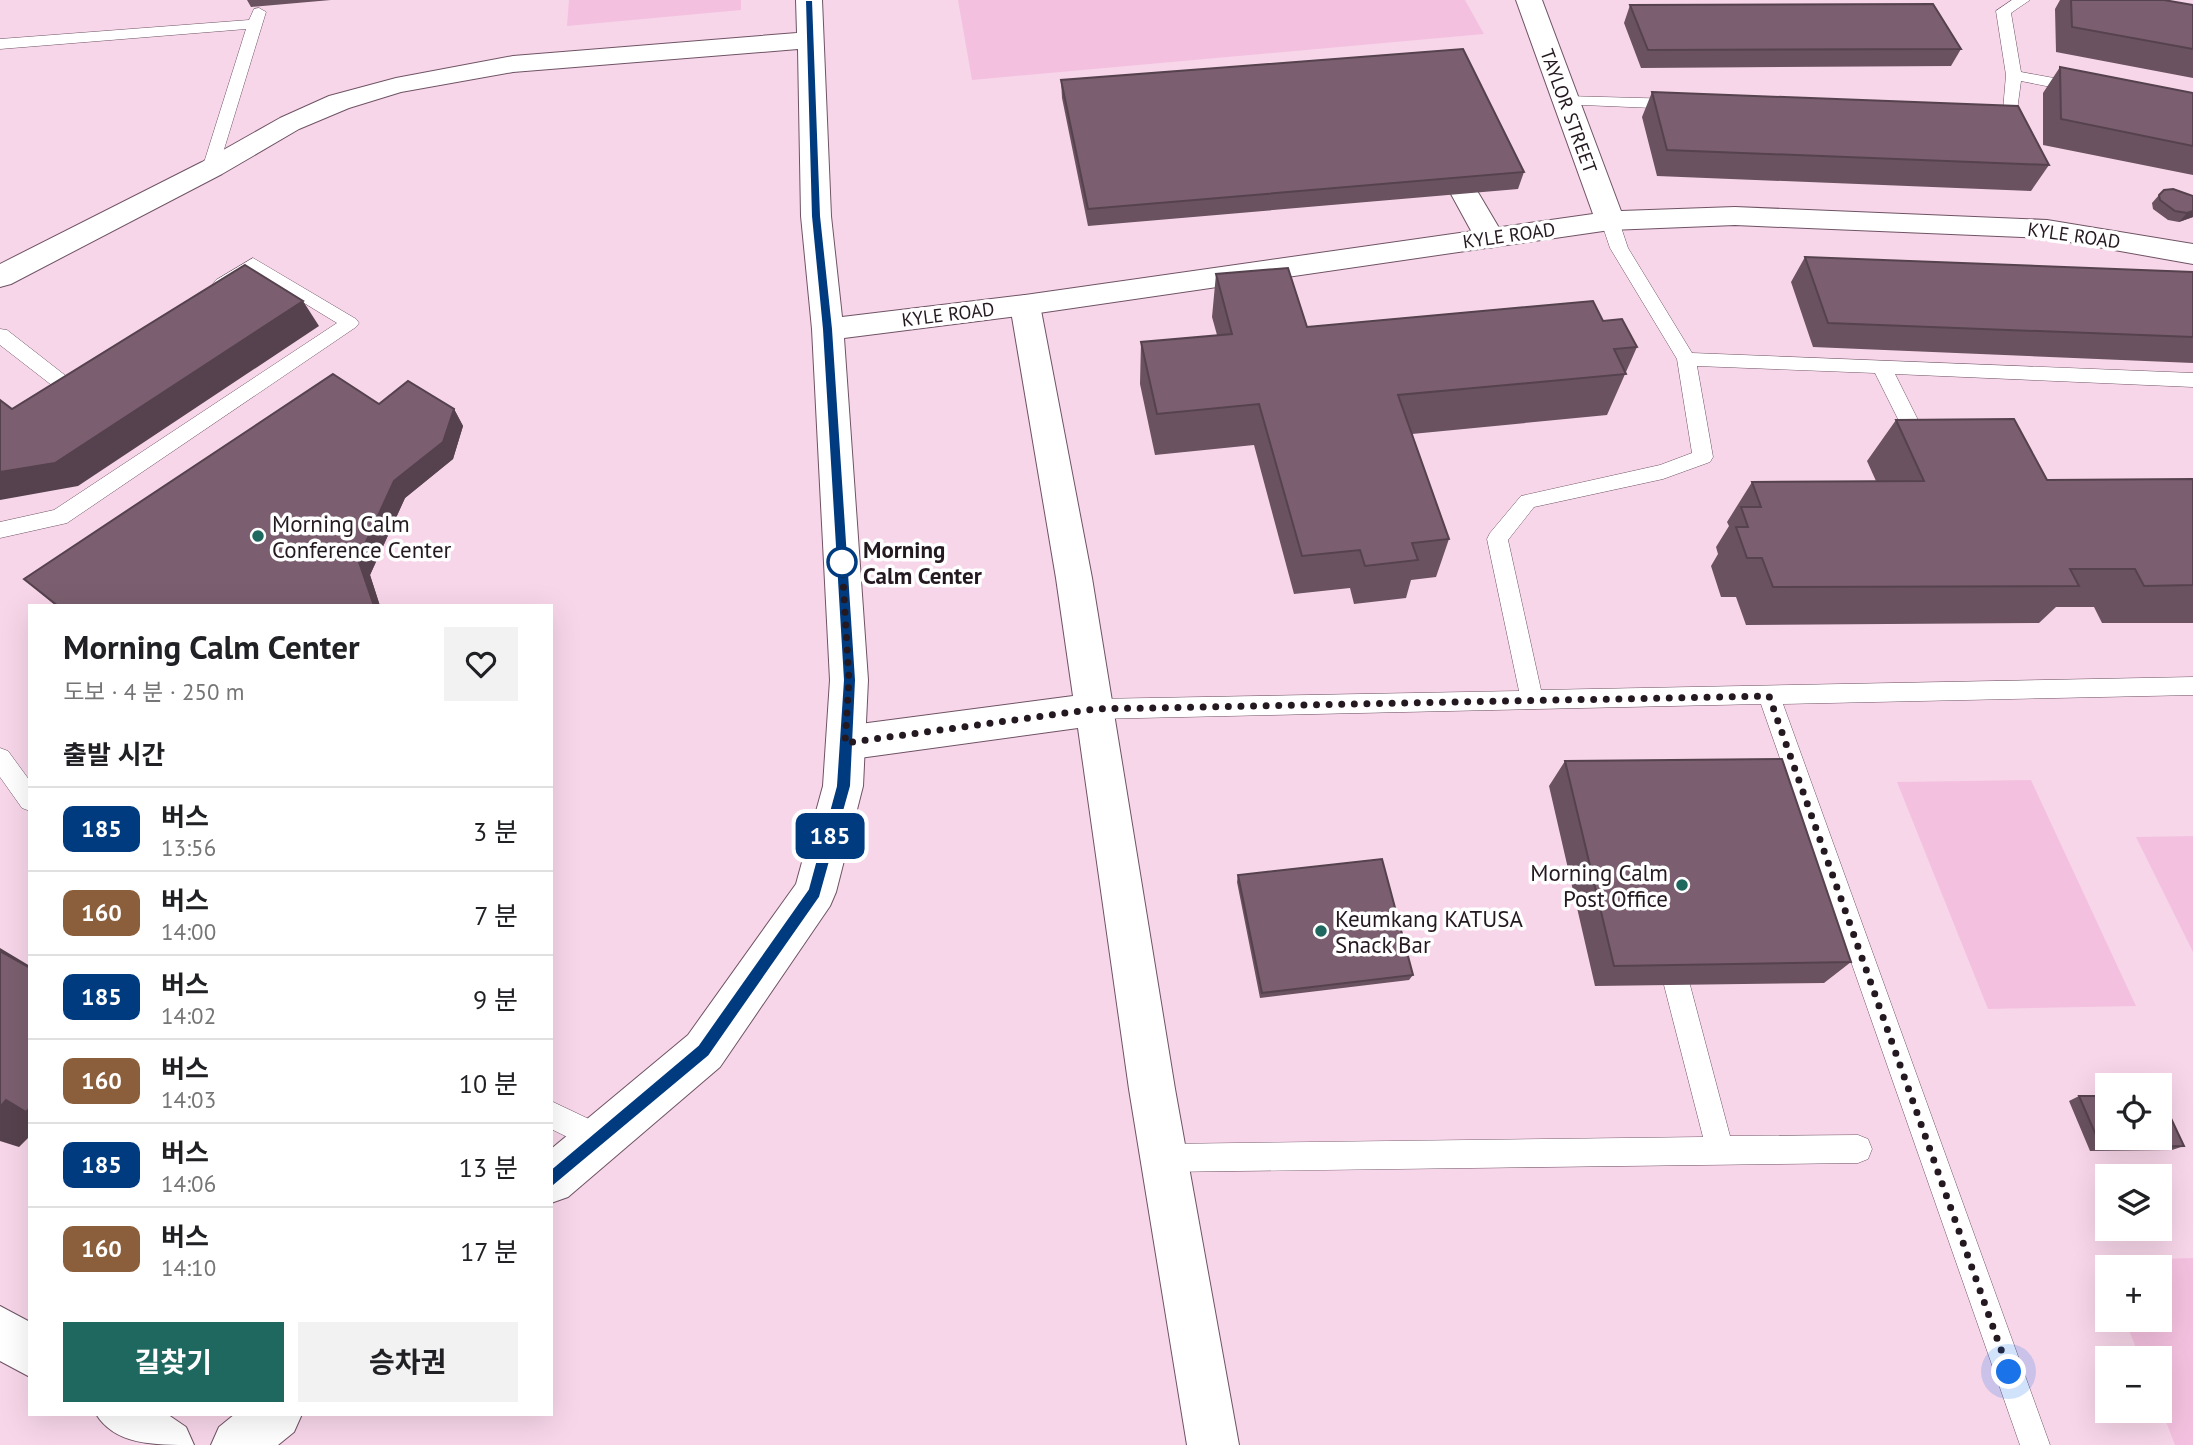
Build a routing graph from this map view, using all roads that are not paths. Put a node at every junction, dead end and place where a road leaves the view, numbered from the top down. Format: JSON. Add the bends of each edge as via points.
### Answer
{"nodes":[{"id":1,"x":809,"y":0,"type":"edge"},
{"id":2,"x":1529,"y":0,"type":"edge"},
{"id":3,"x":2024,"y":0,"type":"edge"},
{"id":4,"x":261,"y":6,"type":"dead end"},
{"id":5,"x":255,"y":24,"type":"junction"},
{"id":6,"x":811,"y":40,"type":"junction"},
{"id":7,"x":0,"y":44,"type":"edge"},
{"id":8,"x":2014,"y":75,"type":"junction"},
{"id":9,"x":2091,"y":90,"type":"edge"},
{"id":10,"x":1565,"y":101,"type":"junction"},
{"id":11,"x":1689,"y":105,"type":"edge"},
{"id":12,"x":1966,"y":113,"type":"edge"},
{"id":13,"x":210,"y":169,"type":"junction"},
{"id":14,"x":1465,"y":194,"type":"edge"},
{"id":15,"x":1610,"y":221,"type":"junction"},
{"id":16,"x":1490,"y":238,"type":"junction"},
{"id":17,"x":2193,"y":254,"type":"edge"},
{"id":18,"x":0,"y":277,"type":"edge"},
{"id":19,"x":206,"y":294,"type":"edge"},
{"id":20,"x":1026,"y":304,"type":"junction"},
{"id":21,"x":828,"y":329,"type":"junction"},
{"id":22,"x":0,"y":335,"type":"edge"},
{"id":23,"x":1686,"y":359,"type":"junction"},
{"id":24,"x":100,"y":362,"type":"edge"},
{"id":25,"x":1882,"y":368,"type":"junction"},
{"id":26,"x":2193,"y":380,"type":"edge"},
{"id":27,"x":1929,"y":461,"type":"edge"},
{"id":28,"x":0,"y":530,"type":"edge"},
{"id":29,"x":2193,"y":686,"type":"edge"},
{"id":30,"x":1769,"y":696,"type":"junction"},
{"id":31,"x":1532,"y":701,"type":"junction"},
{"id":32,"x":1095,"y":709,"type":"junction"},
{"id":33,"x":845,"y":743,"type":"junction"},
{"id":34,"x":0,"y":758,"type":"edge"},
{"id":35,"x":28,"y":798,"type":"edge"},
{"id":36,"x":1677,"y":985,"type":"edge"},
{"id":37,"x":553,"y":1115,"type":"edge"},
{"id":38,"x":600,"y":1139,"type":"junction"},
{"id":39,"x":1858,"y":1149,"type":"dead end"},
{"id":40,"x":1720,"y":1150,"type":"junction"},
{"id":41,"x":1164,"y":1158,"type":"junction"},
{"id":42,"x":553,"y":1178,"type":"edge"},
{"id":43,"x":0,"y":1331,"type":"edge"},
{"id":44,"x":28,"y":1351,"type":"edge"},
{"id":45,"x":125,"y":1416,"type":"edge"},
{"id":46,"x":273,"y":1416,"type":"edge"},
{"id":47,"x":168,"y":1445,"type":"edge"},
{"id":48,"x":237,"y":1445,"type":"edge"},
{"id":49,"x":1213,"y":1445,"type":"edge"},
{"id":50,"x":2035,"y":1445,"type":"edge"}],
"edges":[{"from":1,"to":6,"type":"street"},
{"from":2,"to":10,"type":"street","name":"TAYLOR STREET"},
{"from":3,"to":8,"type":"lane","via":[[2003,11]]},
{"from":4,"to":5,"type":"lane"},
{"from":5,"to":7,"type":"lane"},
{"from":5,"to":13,"type":"lane"},
{"from":6,"to":13,"type":"street","via":[[505,64],[438,76],[358,96],[305,116]]},
{"from":6,"to":21,"type":"street","via":[[816,216]]},
{"from":8,"to":9,"type":"lane"},
{"from":8,"to":12,"type":"lane","via":[[2010,115]]},
{"from":10,"to":11,"type":"lane"},
{"from":10,"to":15,"type":"street","name":"TAYLOR STREET"},
{"from":13,"to":18,"type":"street"},
{"from":14,"to":16,"type":"street"},
{"from":15,"to":16,"type":"street","name":"KYLE ROAD"},
{"from":15,"to":17,"type":"street","name":"KYLE ROAD","via":[[1735,216],[2047,229]]},
{"from":15,"to":23,"type":"lane","via":[[1619,248]]},
{"from":16,"to":20,"type":"street","name":"KYLE ROAD"},
{"from":19,"to":28,"type":"lane","via":[[253,264],[350,323],[60,517]]},
{"from":20,"to":21,"type":"street","name":"KYLE ROAD"},
{"from":20,"to":32,"type":"street"},
{"from":21,"to":33,"type":"street","via":[[849,680]]},
{"from":22,"to":24,"type":"lane","via":[[65,384]]},
{"from":23,"to":25,"type":"lane"},
{"from":23,"to":31,"type":"lane","via":[[1703,457],[1663,472],[1528,501],[1497,539]]},
{"from":25,"to":26,"type":"lane"},
{"from":25,"to":27,"type":"lane"},
{"from":29,"to":30,"type":"lane"},
{"from":30,"to":31,"type":"lane"},
{"from":30,"to":50,"type":"lane"},
{"from":31,"to":32,"type":"lane"},
{"from":32,"to":33,"type":"street"},
{"from":32,"to":41,"type":"street"},
{"from":33,"to":38,"type":"street","via":[[844,786],[815,892],[704,1051]]},
{"from":34,"to":35,"type":"lane"},
{"from":36,"to":40,"type":"lane"},
{"from":37,"to":38,"type":"lane"},
{"from":38,"to":42,"type":"street"},
{"from":39,"to":40,"type":"lane"},
{"from":40,"to":41,"type":"lane"},
{"from":41,"to":49,"type":"street"},
{"from":43,"to":44,"type":"street"},
{"from":45,"to":47,"type":"street"},
{"from":46,"to":48,"type":"street"}]}
